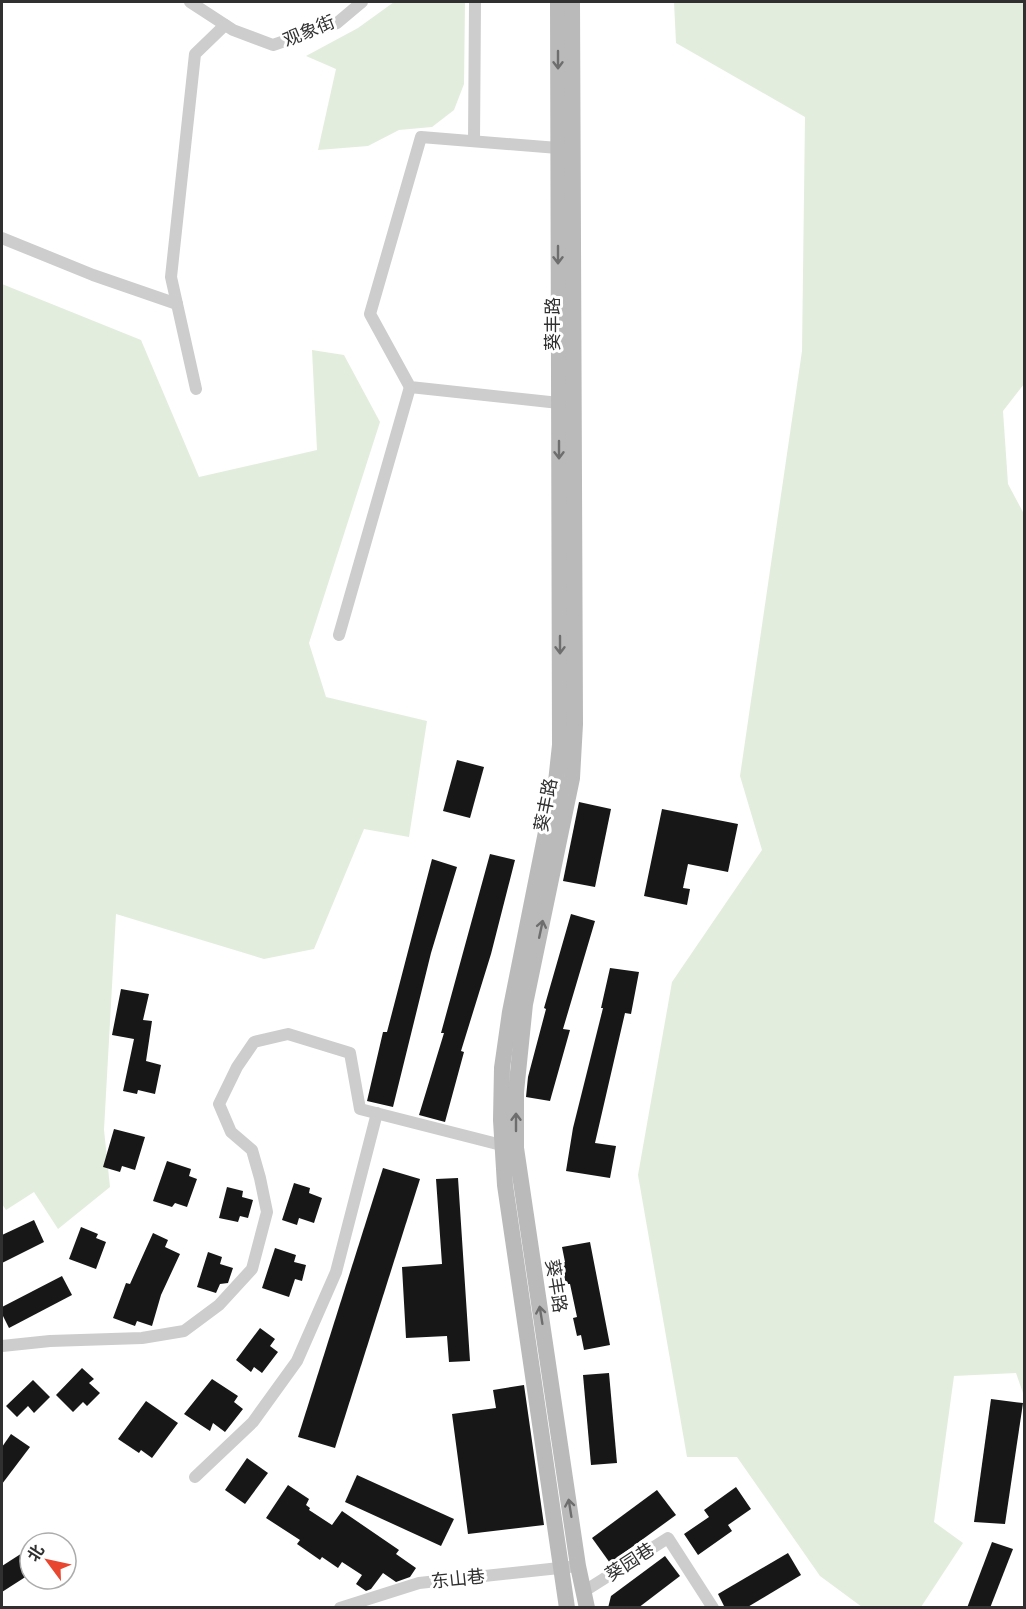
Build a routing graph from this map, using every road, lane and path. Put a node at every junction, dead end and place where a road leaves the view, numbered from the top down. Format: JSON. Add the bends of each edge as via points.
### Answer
{"nodes":[{"id":1,"x":190,"y":2,"type":"edge"},
{"id":2,"x":362,"y":2,"type":"edge"},
{"id":3,"x":475,"y":2,"type":"edge"},
{"id":4,"x":558,"y":2,"type":"edge"},
{"id":5,"x":572,"y":2,"type":"edge"},
{"id":6,"x":225,"y":25,"type":"junction"},
{"id":7,"x":474,"y":141,"type":"junction"},
{"id":8,"x":558,"y":148,"type":"junction"},
{"id":9,"x":2,"y":238,"type":"edge"},
{"id":10,"x":177,"y":304,"type":"junction"},
{"id":11,"x":410,"y":387,"type":"junction"},
{"id":12,"x":196,"y":388,"type":"dead end"},
{"id":13,"x":559,"y":404,"type":"junction"},
{"id":14,"x":339,"y":635,"type":"dead end"},
{"id":15,"x":377,"y":1113,"type":"junction"},
{"id":16,"x":509,"y":1147,"type":"junction"},
{"id":17,"x":2,"y":1346,"type":"edge"},
{"id":18,"x":195,"y":1477,"type":"dead end"},
{"id":19,"x":570,"y":1567,"type":"junction"},
{"id":20,"x":584,"y":1602,"type":"edge"},
{"id":21,"x":340,"y":1608,"type":"edge"},
{"id":22,"x":567,"y":1608,"type":"edge"},
{"id":23,"x":574,"y":1608,"type":"edge"},
{"id":24,"x":713,"y":1608,"type":"edge"}],
"edges":[{"from":1,"to":6,"type":"street","name":"观象街"},
{"from":2,"to":6,"type":"street","name":"观象街","via":[[337,23],[273,45]]},
{"from":3,"to":7,"type":"street"},
{"from":4,"to":8,"type":"main road","name":"葵丰路","one_way":true},
{"from":16,"to":5,"type":"main road","name":"葵丰路","one_way":true,"via":[[525,1004],[572,778],[575,724]]},
{"from":6,"to":10,"type":"street","via":[[195,54],[171,277]]},
{"from":7,"to":8,"type":"street"},
{"from":7,"to":11,"type":"street","via":[[421,137],[370,314]]},
{"from":8,"to":13,"type":"main road","name":"葵丰路","one_way":true},
{"from":9,"to":10,"type":"street"},
{"from":10,"to":12,"type":"street"},
{"from":11,"to":13,"type":"street"},
{"from":11,"to":14,"type":"street"},
{"from":13,"to":16,"type":"main road","name":"葵丰路","one_way":true,"via":[[560,746],[502,1068],[501,1120]]},
{"from":15,"to":16,"type":"street"},
{"from":15,"to":17,"type":"street","via":[[360,1109],[350,1053],[288,1034],[254,1042],[219,1104],[231,1132],[252,1150],[265,1201],[267,1212],[252,1269],[219,1305],[184,1331],[142,1338]]},
{"from":15,"to":18,"type":"street","via":[[336,1272],[297,1361],[253,1422]]},
{"from":16,"to":19,"type":"main road","name":"葵丰路"},
{"from":19,"to":20,"type":"main road"},
{"from":19,"to":21,"type":"street","name":"东山巷","via":[[419,1583]]},
{"from":19,"to":22,"type":"main road","name":"葵丰路"},
{"from":19,"to":23,"type":"main road"},
{"from":20,"to":24,"type":"street","name":"葵园巷","via":[[668,1538]]}]}
